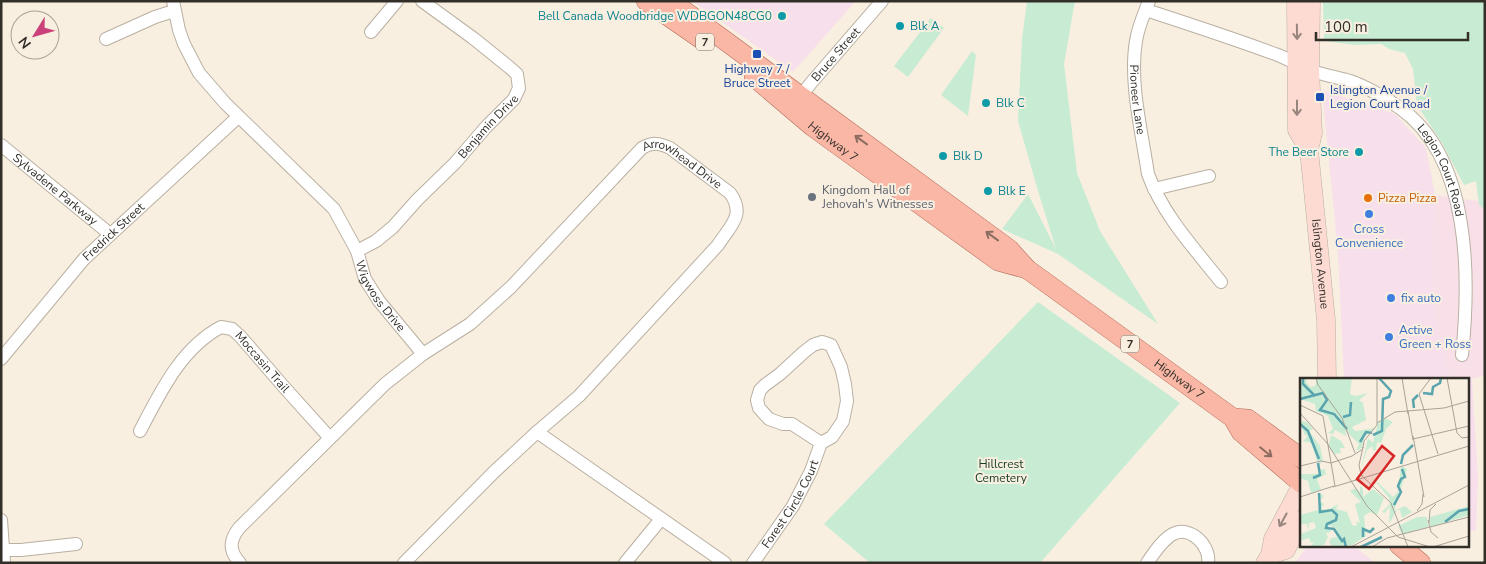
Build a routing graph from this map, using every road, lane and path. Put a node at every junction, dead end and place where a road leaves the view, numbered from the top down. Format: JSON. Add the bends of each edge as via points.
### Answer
{"nodes":[{"id":1,"x":397,"y":1,"type":"edge"},
{"id":2,"x":422,"y":1,"type":"edge"},
{"id":3,"x":646,"y":1,"type":"edge"},
{"id":4,"x":671,"y":1,"type":"edge"},
{"id":5,"x":882,"y":1,"type":"edge"},
{"id":6,"x":1296,"y":1,"type":"edge"},
{"id":7,"x":1311,"y":1,"type":"edge"},
{"id":8,"x":1147,"y":5,"type":"edge"},
{"id":9,"x":174,"y":6,"type":"edge"},
{"id":10,"x":371,"y":32,"type":"dead end"},
{"id":11,"x":106,"y":39,"type":"dead end"},
{"id":12,"x":1304,"y":67,"type":"junction"},
{"id":13,"x":796,"y":102,"type":"junction"},
{"id":14,"x":238,"y":116,"type":"junction"},
{"id":15,"x":1,"y":145,"type":"edge"},
{"id":16,"x":1209,"y":176,"type":"dead end"},
{"id":17,"x":1154,"y":189,"type":"junction"},
{"id":18,"x":110,"y":234,"type":"junction"},
{"id":19,"x":356,"y":251,"type":"junction"},
{"id":20,"x":1221,"y":282,"type":"dead end"},
{"id":21,"x":424,"y":354,"type":"junction"},
{"id":22,"x":1462,"y":355,"type":"dead end"},
{"id":23,"x":1,"y":359,"type":"edge"},
{"id":24,"x":1327,"y":378,"type":"edge"},
{"id":25,"x":1233,"y":418,"type":"junction"},
{"id":26,"x":140,"y":431,"type":"dead end"},
{"id":27,"x":537,"y":432,"type":"junction"},
{"id":28,"x":329,"y":437,"type":"junction"},
{"id":29,"x":821,"y":443,"type":"junction"},
{"id":30,"x":1300,"y":457,"type":"edge"},
{"id":31,"x":1300,"y":484,"type":"edge"},
{"id":32,"x":1300,"y":487,"type":"edge"},
{"id":33,"x":661,"y":519,"type":"junction"},
{"id":34,"x":1,"y":520,"type":"edge"},
{"id":35,"x":1300,"y":522,"type":"edge"},
{"id":36,"x":76,"y":544,"type":"dead end"},
{"id":37,"x":1400,"y":546,"type":"edge"},
{"id":38,"x":2,"y":550,"type":"edge"},
{"id":39,"x":1267,"y":559,"type":"edge"},
{"id":40,"x":4,"y":563,"type":"edge"},
{"id":41,"x":240,"y":563,"type":"edge"},
{"id":42,"x":404,"y":563,"type":"edge"},
{"id":43,"x":625,"y":563,"type":"edge"},
{"id":44,"x":724,"y":563,"type":"edge"},
{"id":45,"x":753,"y":563,"type":"edge"},
{"id":46,"x":1146,"y":563,"type":"edge"},
{"id":47,"x":1208,"y":563,"type":"edge"},
{"id":48,"x":1421,"y":563,"type":"edge"}],
"edges":[{"from":1,"to":10,"type":"street"},
{"from":2,"to":19,"type":"street","name":"Benjamin Drive","via":[[509,66],[517,74],[519,88],[514,99],[393,226],[376,241]]},
{"from":3,"to":13,"type":"main road","name":"Highway 7","number":"7","via":[[757,79]]},
{"from":4,"to":13,"type":"main road","name":"Highway 7","number":"7"},
{"from":5,"to":13,"type":"street","name":"Bruce Street"},
{"from":6,"to":12,"type":"main road","name":"Islington Avenue","one_way":true},
{"from":7,"to":12,"type":"main road","name":"Islington Avenue"},
{"from":8,"to":12,"type":"street","name":"Pioneer Lane"},
{"from":8,"to":17,"type":"street","name":"Pioneer Lane","via":[[1136,40],[1134,76],[1148,174]]},
{"from":9,"to":11,"type":"street"},
{"from":9,"to":14,"type":"street","name":"Wigwoss Drive","via":[[190,58],[206,82]]},
{"from":12,"to":22,"type":"street","name":"Legion Court Road","via":[[1351,81],[1402,109],[1422,130],[1443,164],[1462,224],[1466,317]]},
{"from":12,"to":24,"type":"main road","name":"Islington Avenue","via":[[1313,133],[1309,150],[1326,320]]},
{"from":13,"to":25,"type":"main road","name":"Highway 7","number":"7","via":[[1009,249],[1027,269]]},
{"from":14,"to":18,"type":"street","name":"Fredrick Street"},
{"from":14,"to":19,"type":"street","name":"Wigwoss Drive","via":[[334,209]]},
{"from":15,"to":18,"type":"street","name":"Sylvadene Parkway"},
{"from":16,"to":17,"type":"street"},
{"from":17,"to":20,"type":"street","name":"Pioneer Lane","via":[[1165,210]]},
{"from":18,"to":23,"type":"street","name":"Fredrick Street","via":[[84,259]]},
{"from":19,"to":21,"type":"street","name":"Wigwoss Drive","via":[[365,279],[379,301]]},
{"from":21,"to":27,"type":"street","name":"Arrowhead Drive","via":[[470,324],[642,148],[659,143],[670,148],[730,193],[738,212],[734,222],[718,245],[621,352],[579,396]]},
{"from":21,"to":28,"type":"street","via":[[385,384]]},
{"from":25,"to":30,"type":"main road","name":"Highway 7","number":"7","via":[[1248,419]]},
{"from":25,"to":31,"type":"main road","name":"Highway 7","number":"7","one_way":true,"via":[[1241,432]]},
{"from":26,"to":28,"type":"street","name":"Moccasin Trail","via":[[182,361],[202,339],[221,327],[232,329],[240,336]]},
{"from":27,"to":33,"type":"street"},
{"from":27,"to":42,"type":"street"},
{"from":28,"to":41,"type":"street","via":[[233,536],[232,553]]},
{"from":29,"to":29,"type":"street","name":"Forest Circle Court","via":[[832,437],[843,421],[847,401],[840,367],[830,345],[822,342],[813,344],[771,379],[760,390],[757,400],[759,408],[769,419],[792,424]]},
{"from":29,"to":45,"type":"street","name":"Forest Circle Court","via":[[811,471],[792,506]]},
{"from":32,"to":39,"type":"main road","one_way":true,"via":[[1273,539]]},
{"from":33,"to":43,"type":"street"},
{"from":33,"to":44,"type":"street"},
{"from":34,"to":38,"type":"street"},
{"from":35,"to":39,"type":"main road","via":[[1286,550]]},
{"from":36,"to":38,"type":"street"},
{"from":37,"to":48,"type":"main road"},
{"from":38,"to":40,"type":"street"},
{"from":46,"to":47,"type":"street","via":[[1174,533],[1186,533],[1202,543]]}]}
